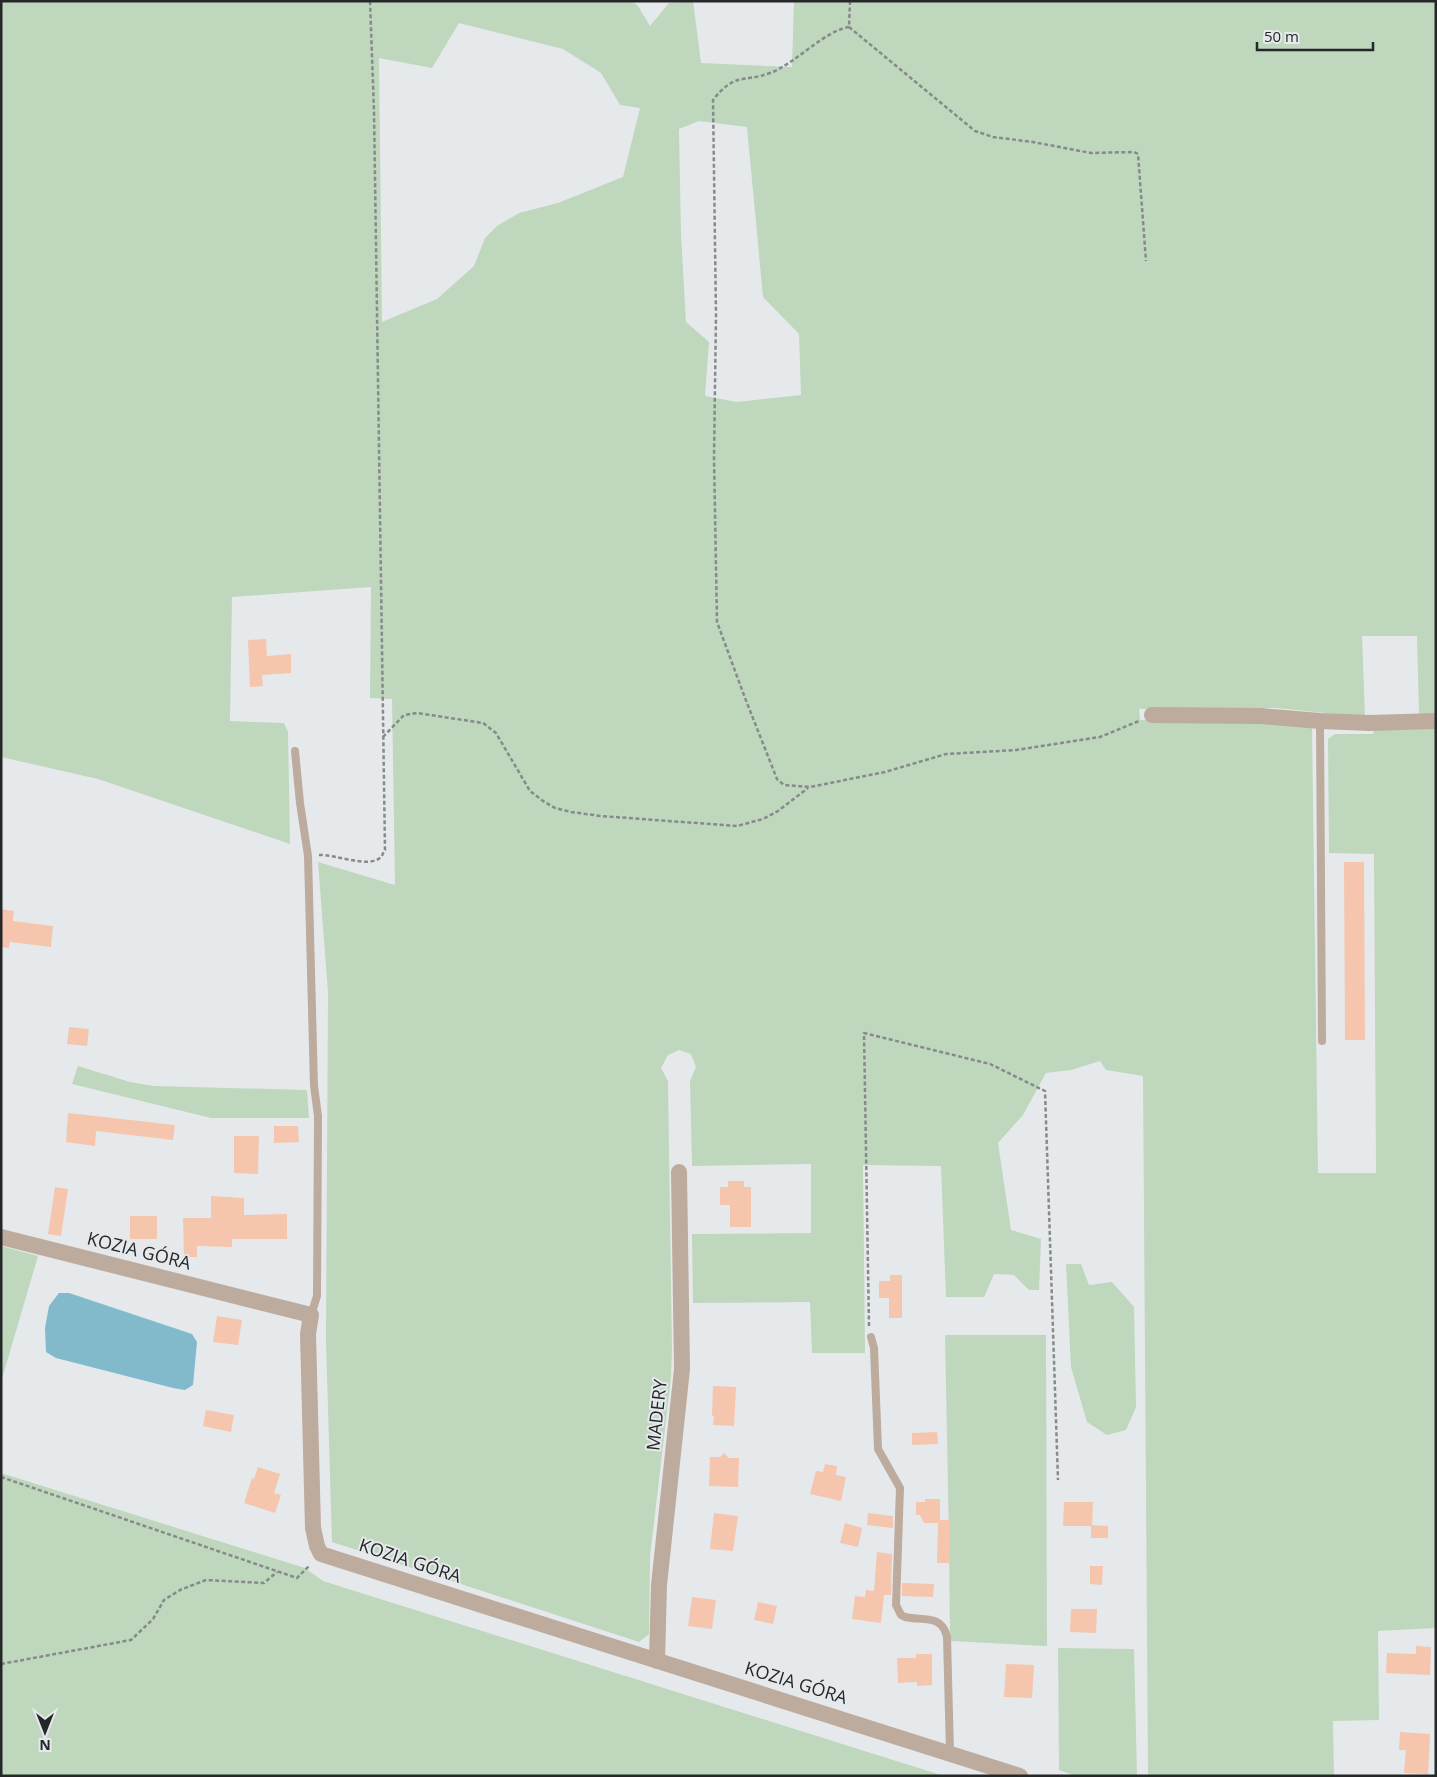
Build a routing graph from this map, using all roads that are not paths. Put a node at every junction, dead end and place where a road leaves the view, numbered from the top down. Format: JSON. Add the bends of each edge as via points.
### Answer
{"nodes":[{"id":1,"x":1152,"y":715,"type":"road end"},
{"id":2,"x":1320,"y":721,"type":"junction"},
{"id":3,"x":1436,"y":721,"type":"edge"},
{"id":4,"x":295,"y":751,"type":"dead end"},
{"id":5,"x":1322,"y":1040,"type":"dead end"},
{"id":6,"x":679,"y":1172,"type":"dead end"},
{"id":7,"x":1,"y":1237,"type":"edge"},
{"id":8,"x":311,"y":1315,"type":"junction"},
{"id":9,"x":871,"y":1337,"type":"road end"},
{"id":10,"x":657,"y":1661,"type":"junction"},
{"id":11,"x":950,"y":1753,"type":"junction"},
{"id":12,"x":1020,"y":1776,"type":"edge"}],
"edges":[{"from":1,"to":2,"type":"street","via":[[1261,716]]},
{"from":2,"to":3,"type":"street"},
{"from":2,"to":5,"type":"lane"},
{"from":4,"to":8,"type":"lane","via":[[308,856],[314,1086],[318,1116],[317,1296]]},
{"from":6,"to":10,"type":"street","name":"MADERY","via":[[682,1369],[659,1586]]},
{"from":7,"to":8,"type":"street","name":"KOZIA GÓRA"},
{"from":8,"to":10,"type":"street","name":"KOZIA GÓRA","via":[[308,1334],[313,1520],[321,1554]]},
{"from":9,"to":11,"type":"lane","via":[[878,1449],[900,1488],[896,1606],[905,1617],[937,1622],[945,1628]]},
{"from":10,"to":11,"type":"street","name":"KOZIA GÓRA"},
{"from":11,"to":12,"type":"street","name":"KOZIA GÓRA"}]}
